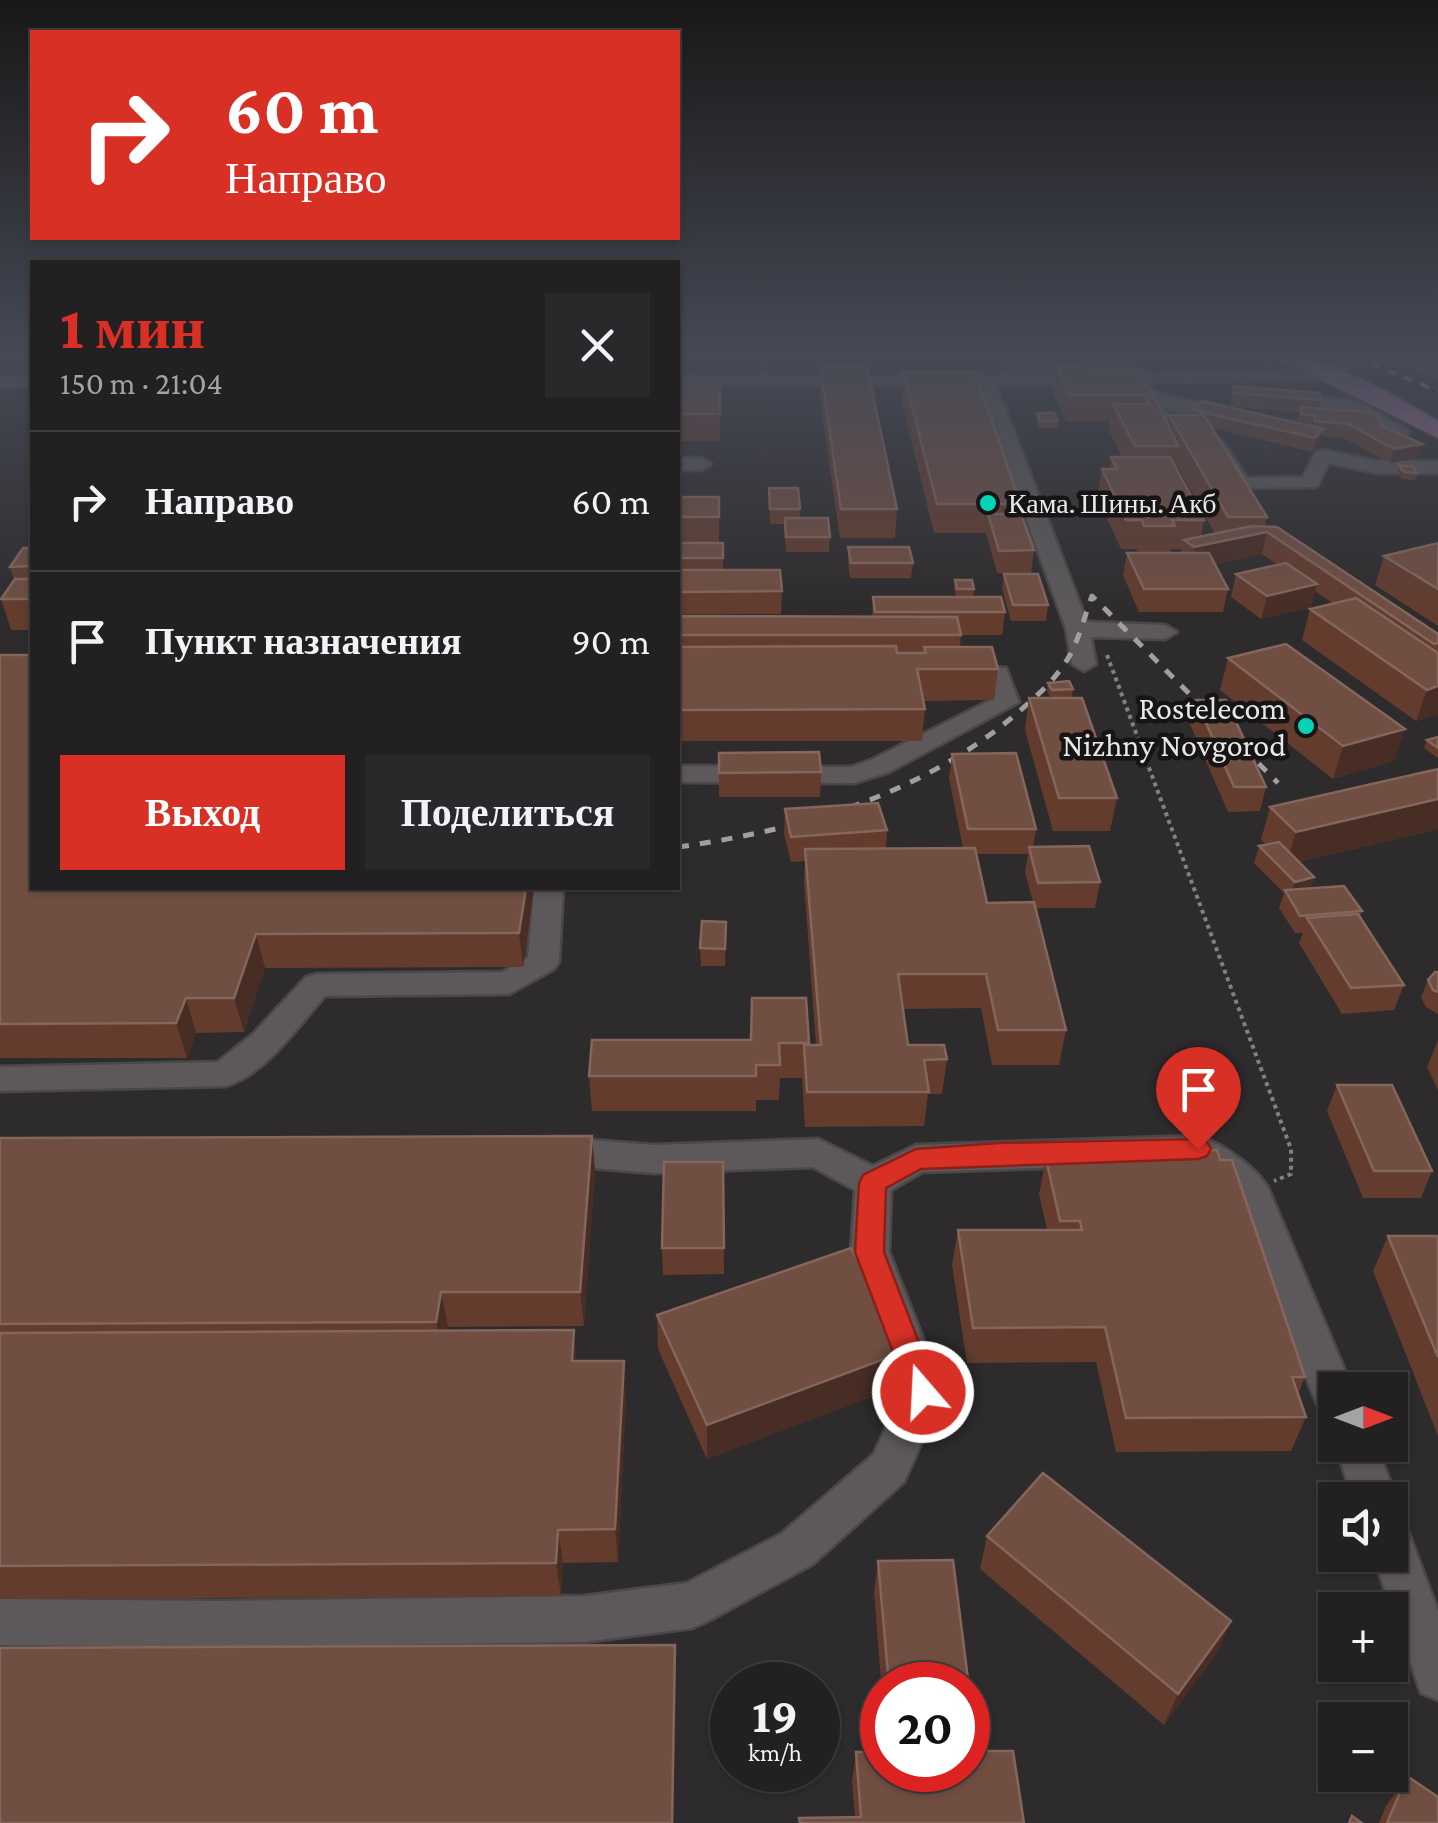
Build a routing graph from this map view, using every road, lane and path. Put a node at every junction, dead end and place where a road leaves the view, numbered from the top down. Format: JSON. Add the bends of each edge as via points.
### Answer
{"nodes":[{"id":1,"x":1005,"y":442,"type":"edge"},
{"id":2,"x":1211,"y":442,"type":"edge"},
{"id":3,"x":680,"y":464,"type":"edge"},
{"id":4,"x":701,"y":464,"type":"dead end"},
{"id":5,"x":1409,"y":468,"type":"junction"},
{"id":6,"x":1438,"y":468,"type":"edge"},
{"id":7,"x":1438,"y":491,"type":"edge"},
{"id":8,"x":1088,"y":630,"type":"junction"},
{"id":9,"x":1165,"y":632,"type":"dead end"},
{"id":10,"x":1084,"y":664,"type":"dead end"},
{"id":11,"x":937,"y":673,"type":"edge"},
{"id":12,"x":680,"y":774,"type":"edge"},
{"id":13,"x":548,"y":890,"type":"edge"},
{"id":14,"x":0,"y":1079,"type":"edge"},
{"id":15,"x":514,"y":1151,"type":"edge"},
{"id":16,"x":873,"y":1183,"type":"junction"},
{"id":17,"x":1251,"y":1190,"type":"junction"},
{"id":18,"x":1325,"y":1372,"type":"edge"},
{"id":19,"x":1401,"y":1572,"type":"edge"},
{"id":20,"x":0,"y":1622,"type":"edge"},
{"id":21,"x":1438,"y":1676,"type":"edge"}],
"edges":[{"from":1,"to":8,"type":"street"},
{"from":2,"to":5,"type":"street","via":[[1241,484],[1310,483],[1323,456]]},
{"from":3,"to":4,"type":"street"},
{"from":5,"to":6,"type":"street"},
{"from":5,"to":7,"type":"street"},
{"from":8,"to":9,"type":"street"},
{"from":8,"to":10,"type":"street"},
{"from":8,"to":17,"type":"path","via":[[1291,1149],[1291,1174]]},
{"from":11,"to":12,"type":"street","via":[[998,673],[1006,702],[854,775]]},
{"from":13,"to":14,"type":"street","via":[[543,962],[509,983],[317,984],[226,1074]]},
{"from":15,"to":16,"type":"street","via":[[654,1159],[818,1153]]},
{"from":16,"to":17,"type":"street","via":[[916,1159],[1198,1149]]},
{"from":16,"to":20,"type":"street","via":[[870,1252],[923,1392],[890,1468],[797,1549],[692,1604],[584,1620]]},
{"from":17,"to":18,"type":"street"},
{"from":19,"to":21,"type":"street"}]}
